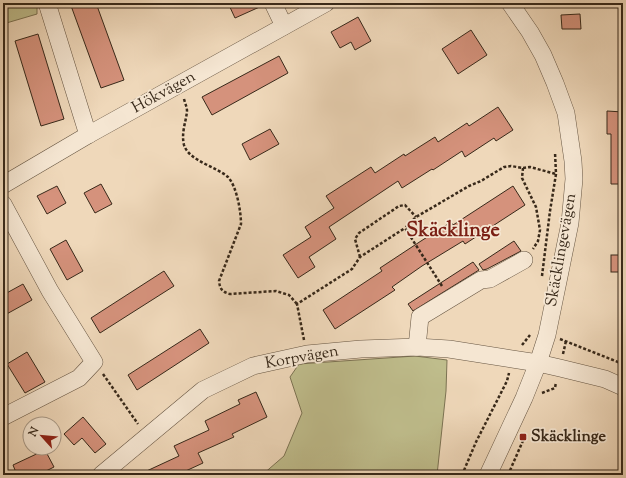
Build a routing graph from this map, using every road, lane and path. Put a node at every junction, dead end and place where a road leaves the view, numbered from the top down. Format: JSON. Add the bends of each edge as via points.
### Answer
{"nodes":[{"id":1,"x":47,"y":3,"type":"edge"},
{"id":2,"x":273,"y":3,"type":"edge"},
{"id":3,"x":326,"y":3,"type":"edge"},
{"id":4,"x":510,"y":3,"type":"edge"},
{"id":5,"x":284,"y":26,"type":"junction"},
{"id":6,"x":179,"y":85,"type":"junction"},
{"id":7,"x":88,"y":135,"type":"junction"},
{"id":8,"x":554,"y":145,"type":"dead end"},
{"id":9,"x":523,"y":168,"type":"junction"},
{"id":10,"x":556,"y":174,"type":"junction"},
{"id":11,"x":3,"y":185,"type":"edge"},
{"id":12,"x":3,"y":204,"type":"edge"},
{"id":13,"x":416,"y":217,"type":"junction"},
{"id":14,"x":405,"y":228,"type":"junction"},
{"id":15,"x":360,"y":258,"type":"junction"},
{"id":16,"x":524,"y":260,"type":"joint"},
{"id":17,"x":542,"y":276,"type":"dead end"},
{"id":18,"x":451,"y":298,"type":"junction"},
{"id":19,"x":297,"y":304,"type":"junction"},
{"id":20,"x":540,"y":333,"type":"junction"},
{"id":21,"x":417,"y":347,"type":"junction"},
{"id":22,"x":307,"y":354,"type":"junction"},
{"id":23,"x":512,"y":358,"type":"junction"},
{"id":24,"x":94,"y":362,"type":"junction"},
{"id":25,"x":538,"y":363,"type":"junction"},
{"id":26,"x":623,"y":364,"type":"edge"},
{"id":27,"x":623,"y":387,"type":"edge"},
{"id":28,"x":3,"y":416,"type":"edge"},
{"id":29,"x":146,"y":436,"type":"junction"},
{"id":30,"x":101,"y":475,"type":"edge"},
{"id":31,"x":462,"y":475,"type":"edge"},
{"id":32,"x":488,"y":475,"type":"edge"}],
"edges":[{"from":1,"to":7,"type":"street"},
{"from":2,"to":5,"type":"street"},
{"from":3,"to":5,"type":"street","name":"Hökvägen"},
{"from":4,"to":20,"type":"street","name":"Skäcklingevägen","via":[[530,32],[556,83],[566,113],[573,161],[570,223]]},
{"from":5,"to":6,"type":"street","name":"Hökvägen"},
{"from":6,"to":7,"type":"street","name":"Hökvägen"},
{"from":6,"to":19,"type":"path","via":[[187,110],[183,130],[184,145],[194,157],[228,178],[235,191],[241,215],[219,281],[220,288],[224,293],[230,294],[276,291],[289,295]]},
{"from":7,"to":11,"type":"street","name":"Hökvägen"},
{"from":8,"to":10,"type":"path"},
{"from":9,"to":10,"type":"path","via":[[530,166]]},
{"from":9,"to":13,"type":"path","via":[[504,167]]},
{"from":9,"to":16,"type":"path","via":[[522,178],[536,208],[540,230],[538,241]]},
{"from":10,"to":17,"type":"path"},
{"from":12,"to":24,"type":"street","via":[[50,291]]},
{"from":13,"to":14,"type":"path"},
{"from":13,"to":15,"type":"path","via":[[405,205],[399,206],[359,234],[355,239]]},
{"from":14,"to":15,"type":"path"},
{"from":14,"to":18,"type":"path"},
{"from":15,"to":19,"type":"path","via":[[352,269]]},
{"from":16,"to":18,"type":"street","via":[[490,279],[481,280]]},
{"from":18,"to":21,"type":"street","via":[[420,317]]},
{"from":19,"to":22,"type":"path"},
{"from":20,"to":23,"type":"path"},
{"from":20,"to":25,"type":"street","name":"Skäcklingevägen"},
{"from":20,"to":26,"type":"path"},
{"from":21,"to":22,"type":"street","name":"Korpvägen"},
{"from":21,"to":23,"type":"street","name":"Korpvägen"},
{"from":22,"to":29,"type":"street","name":"Korpvägen","via":[[253,366],[203,390]]},
{"from":23,"to":25,"type":"street","name":"Korpvägen"},
{"from":23,"to":31,"type":"path","via":[[507,381]]},
{"from":24,"to":28,"type":"street","via":[[78,378]]},
{"from":24,"to":29,"type":"path"},
{"from":25,"to":27,"type":"street","name":"Korpvägen","via":[[605,379]]},
{"from":25,"to":32,"type":"street","name":"Skäcklingevägen","via":[[522,404]]},
{"from":29,"to":30,"type":"street","name":"Korpvägen"}]}
